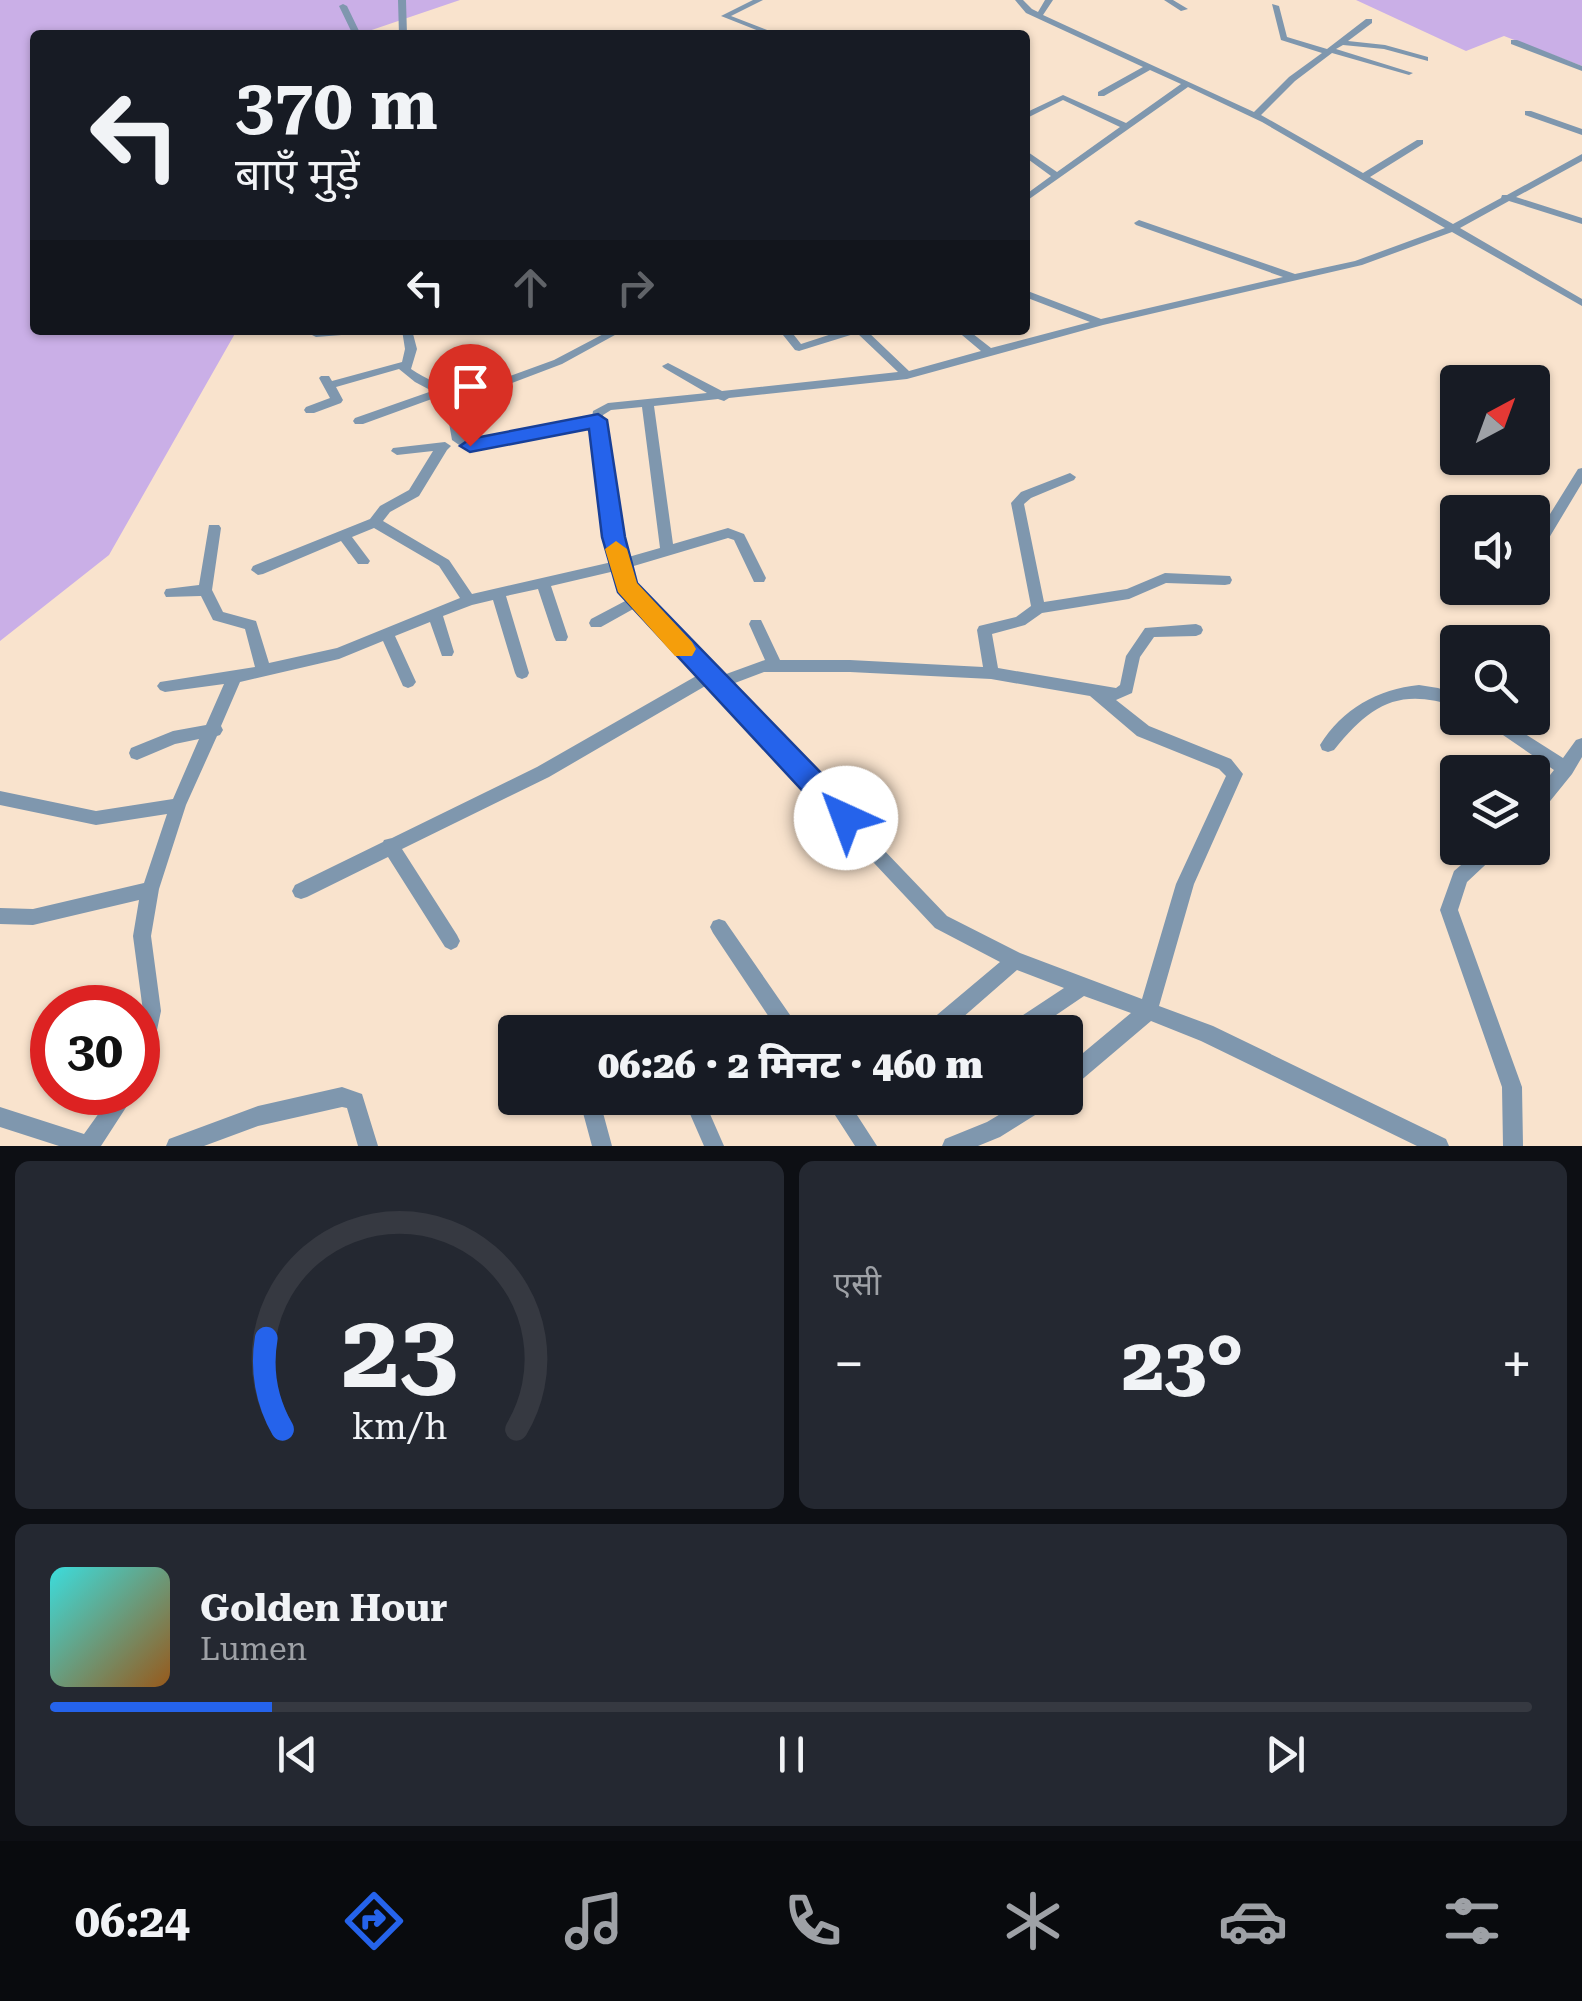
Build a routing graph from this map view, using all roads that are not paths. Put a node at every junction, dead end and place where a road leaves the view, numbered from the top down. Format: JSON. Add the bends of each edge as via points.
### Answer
{"nodes":[{"id":1,"x":402,"y":0,"type":"edge"},
{"id":2,"x":759,"y":0,"type":"edge"},
{"id":3,"x":1020,"y":0,"type":"edge"},
{"id":4,"x":1049,"y":0,"type":"edge"},
{"id":5,"x":1168,"y":0,"type":"edge"},
{"id":6,"x":343,"y":6,"type":"dead end"},
{"id":7,"x":1275,"y":6,"type":"dead end"},
{"id":8,"x":1184,"y":9,"type":"dead end"},
{"id":9,"x":1040,"y":16,"type":"junction"},
{"id":10,"x":1369,"y":20,"type":"dead end"},
{"id":11,"x":355,"y":30,"type":"edge"},
{"id":12,"x":403,"y":30,"type":"edge"},
{"id":13,"x":763,"y":30,"type":"edge"},
{"id":14,"x":1340,"y":42,"type":"junction"},
{"id":15,"x":1514,"y":42,"type":"dead end"},
{"id":16,"x":1329,"y":51,"type":"junction"},
{"id":17,"x":1424,"y":59,"type":"dead end"},
{"id":18,"x":1149,"y":67,"type":"junction"},
{"id":19,"x":1582,"y":68,"type":"edge"},
{"id":20,"x":1409,"y":73,"type":"dead end"},
{"id":21,"x":1187,"y":84,"type":"junction"},
{"id":22,"x":1101,"y":94,"type":"dead end"},
{"id":23,"x":1030,"y":113,"type":"edge"},
{"id":24,"x":1528,"y":113,"type":"dead end"},
{"id":25,"x":1256,"y":115,"type":"junction"},
{"id":26,"x":1127,"y":127,"type":"junction"},
{"id":27,"x":1582,"y":132,"type":"edge"},
{"id":28,"x":1420,"y":142,"type":"dead end"},
{"id":29,"x":1030,"y":157,"type":"edge"},
{"id":30,"x":1582,"y":157,"type":"edge"},
{"id":31,"x":1057,"y":176,"type":"junction"},
{"id":32,"x":1364,"y":177,"type":"junction"},
{"id":33,"x":1030,"y":195,"type":"edge"},
{"id":34,"x":1504,"y":197,"type":"junction"},
{"id":35,"x":1582,"y":222,"type":"edge"},
{"id":36,"x":1138,"y":223,"type":"dead end"},
{"id":37,"x":1453,"y":228,"type":"junction"},
{"id":38,"x":1292,"y":277,"type":"junction"},
{"id":39,"x":1030,"y":295,"type":"edge"},
{"id":40,"x":1582,"y":302,"type":"edge"},
{"id":41,"x":1101,"y":322,"type":"junction"},
{"id":42,"x":408,"y":335,"type":"edge"},
{"id":43,"x":597,"y":335,"type":"edge"},
{"id":44,"x":789,"y":335,"type":"edge"},
{"id":45,"x":842,"y":335,"type":"edge"},
{"id":46,"x":863,"y":335,"type":"edge"},
{"id":47,"x":968,"y":335,"type":"edge"},
{"id":48,"x":990,"y":353,"type":"junction"},
{"id":49,"x":406,"y":364,"type":"junction"},
{"id":50,"x":668,"y":366,"type":"dead end"},
{"id":51,"x":906,"y":376,"type":"junction"},
{"id":52,"x":448,"y":396,"type":"junction"},
{"id":53,"x":724,"y":396,"type":"junction"},
{"id":54,"x":648,"y":404,"type":"junction"},
{"id":55,"x":310,"y":410,"type":"dead end"},
{"id":56,"x":598,"y":420,"type":"junction"},
{"id":57,"x":359,"y":421,"type":"dead end"},
{"id":58,"x":461,"y":443,"type":"junction"},
{"id":59,"x":442,"y":446,"type":"junction"},
{"id":60,"x":397,"y":451,"type":"dead end"},
{"id":61,"x":1582,"y":472,"type":"edge"},
{"id":62,"x":1070,"y":477,"type":"dead end"},
{"id":63,"x":375,"y":522,"type":"junction"},
{"id":64,"x":1550,"y":525,"type":"edge"},
{"id":65,"x":214,"y":528,"type":"dead end"},
{"id":66,"x":344,"y":534,"type":"junction"},
{"id":67,"x":667,"y":550,"type":"junction"},
{"id":68,"x":363,"y":561,"type":"dead end"},
{"id":69,"x":619,"y":565,"type":"junction"},
{"id":70,"x":258,"y":570,"type":"dead end"},
{"id":71,"x":759,"y":578,"type":"dead end"},
{"id":72,"x":1226,"y":580,"type":"dead end"},
{"id":73,"x":542,"y":583,"type":"junction"},
{"id":74,"x":206,"y":590,"type":"junction"},
{"id":75,"x":171,"y":592,"type":"dead end"},
{"id":76,"x":498,"y":592,"type":"junction"},
{"id":77,"x":469,"y":600,"type":"junction"},
{"id":78,"x":637,"y":601,"type":"junction"},
{"id":79,"x":1038,"y":608,"type":"junction"},
{"id":80,"x":435,"y":614,"type":"junction"},
{"id":81,"x":596,"y":623,"type":"dead end"},
{"id":82,"x":756,"y":624,"type":"dead end"},
{"id":83,"x":1196,"y":630,"type":"dead end"},
{"id":84,"x":386,"y":636,"type":"junction"},
{"id":85,"x":561,"y":637,"type":"dead end"},
{"id":86,"x":447,"y":652,"type":"dead end"},
{"id":87,"x":775,"y":666,"type":"junction"},
{"id":88,"x":264,"y":670,"type":"junction"},
{"id":89,"x":522,"y":673,"type":"dead end"},
{"id":90,"x":992,"y":673,"type":"junction"},
{"id":91,"x":236,"y":677,"type":"junction"},
{"id":92,"x":714,"y":680,"type":"junction"},
{"id":93,"x":408,"y":682,"type":"dead end"},
{"id":94,"x":165,"y":686,"type":"dead end"},
{"id":95,"x":1095,"y":691,"type":"junction"},
{"id":96,"x":1440,"y":695,"type":"edge"},
{"id":97,"x":216,"y":730,"type":"junction"},
{"id":98,"x":1514,"y":735,"type":"edge"},
{"id":99,"x":1582,"y":745,"type":"edge"},
{"id":100,"x":1328,"y":746,"type":"dead end"},
{"id":101,"x":137,"y":753,"type":"dead end"},
{"id":102,"x":1566,"y":769,"type":"junction"},
{"id":103,"x":1550,"y":789,"type":"edge"},
{"id":104,"x":0,"y":798,"type":"edge"},
{"id":105,"x":178,"y":804,"type":"junction"},
{"id":106,"x":390,"y":844,"type":"junction"},
{"id":107,"x":1473,"y":865,"type":"edge"},
{"id":108,"x":150,"y":889,"type":"junction"},
{"id":109,"x":301,"y":891,"type":"dead end"},
{"id":110,"x":0,"y":916,"type":"edge"},
{"id":111,"x":719,"y":927,"type":"dead end"},
{"id":112,"x":450,"y":941,"type":"dead end"},
{"id":113,"x":1016,"y":960,"type":"junction"},
{"id":114,"x":149,"y":985,"type":"edge"},
{"id":115,"x":1084,"y":985,"type":"junction"},
{"id":116,"x":1148,"y":1011,"type":"junction"},
{"id":117,"x":779,"y":1015,"type":"edge"},
{"id":118,"x":952,"y":1015,"type":"edge"},
{"id":119,"x":1039,"y":1015,"type":"edge"},
{"id":120,"x":1083,"y":1065,"type":"edge"},
{"id":121,"x":110,"y":1115,"type":"edge"},
{"id":122,"x":594,"y":1115,"type":"edge"},
{"id":123,"x":700,"y":1115,"type":"edge"},
{"id":124,"x":846,"y":1115,"type":"edge"},
{"id":125,"x":1017,"y":1115,"type":"edge"},
{"id":126,"x":0,"y":1117,"type":"edge"},
{"id":127,"x":90,"y":1145,"type":"edge"},
{"id":128,"x":176,"y":1146,"type":"edge"},
{"id":129,"x":368,"y":1146,"type":"edge"},
{"id":130,"x":602,"y":1146,"type":"edge"},
{"id":131,"x":714,"y":1146,"type":"edge"},
{"id":132,"x":867,"y":1146,"type":"edge"},
{"id":133,"x":952,"y":1146,"type":"edge"},
{"id":134,"x":1439,"y":1146,"type":"edge"},
{"id":135,"x":1513,"y":1146,"type":"edge"}],
"edges":[{"from":1,"to":12,"type":"street"},
{"from":2,"to":13,"type":"street","via":[[725,16]]},
{"from":3,"to":9,"type":"street"},
{"from":4,"to":9,"type":"street"},
{"from":5,"to":8,"type":"street"},
{"from":6,"to":11,"type":"street"},
{"from":7,"to":16,"type":"street","via":[[1284,38]]},
{"from":9,"to":18,"type":"street"},
{"from":10,"to":14,"type":"street"},
{"from":14,"to":16,"type":"street"},
{"from":14,"to":17,"type":"street"},
{"from":15,"to":19,"type":"street"},
{"from":16,"to":20,"type":"street"},
{"from":16,"to":25,"type":"street"},
{"from":18,"to":21,"type":"street"},
{"from":18,"to":22,"type":"street"},
{"from":21,"to":25,"type":"street"},
{"from":21,"to":26,"type":"street"},
{"from":23,"to":26,"type":"street","via":[[1061,96]]},
{"from":24,"to":27,"type":"street"},
{"from":25,"to":32,"type":"street"},
{"from":26,"to":31,"type":"street"},
{"from":28,"to":32,"type":"street"},
{"from":29,"to":31,"type":"street"},
{"from":30,"to":34,"type":"street"},
{"from":31,"to":33,"type":"street"},
{"from":32,"to":37,"type":"street"},
{"from":34,"to":35,"type":"street"},
{"from":34,"to":37,"type":"street"},
{"from":36,"to":38,"type":"street"},
{"from":37,"to":38,"type":"street","via":[[1384,255]]},
{"from":37,"to":40,"type":"street"},
{"from":38,"to":41,"type":"street"},
{"from":39,"to":41,"type":"street"},
{"from":41,"to":48,"type":"street"},
{"from":42,"to":49,"type":"street"},
{"from":43,"to":52,"type":"street","via":[[558,362]]},
{"from":44,"to":45,"type":"street","via":[[801,348]]},
{"from":46,"to":51,"type":"street"},
{"from":47,"to":48,"type":"street"},
{"from":48,"to":51,"type":"street"},
{"from":49,"to":52,"type":"street","via":[[408,373]]},
{"from":49,"to":55,"type":"street","via":[[327,382],[337,400]]},
{"from":50,"to":53,"type":"street"},
{"from":51,"to":53,"type":"street"},
{"from":52,"to":57,"type":"street"},
{"from":52,"to":58,"type":"street"},
{"from":53,"to":54,"type":"street"},
{"from":54,"to":56,"type":"street","via":[[602,409]]},
{"from":54,"to":67,"type":"street"},
{"from":56,"to":58,"type":"street"},
{"from":56,"to":69,"type":"street"},
{"from":58,"to":59,"type":"street"},
{"from":59,"to":60,"type":"street"},
{"from":59,"to":63,"type":"street","via":[[414,493]]},
{"from":61,"to":64,"type":"street"},
{"from":62,"to":79,"type":"street","via":[[1016,504]]},
{"from":63,"to":66,"type":"street"},
{"from":63,"to":77,"type":"street","via":[[444,563]]},
{"from":65,"to":74,"type":"street"},
{"from":66,"to":68,"type":"street"},
{"from":66,"to":70,"type":"street"},
{"from":67,"to":69,"type":"street"},
{"from":67,"to":71,"type":"street","via":[[732,532]]},
{"from":69,"to":73,"type":"street"},
{"from":69,"to":78,"type":"street"},
{"from":72,"to":79,"type":"street","via":[[1165,578],[1129,594]]},
{"from":73,"to":76,"type":"street"},
{"from":73,"to":85,"type":"street"},
{"from":74,"to":75,"type":"street"},
{"from":74,"to":88,"type":"street","via":[[218,616],[251,625]]},
{"from":76,"to":77,"type":"street"},
{"from":76,"to":89,"type":"street"},
{"from":77,"to":80,"type":"street"},
{"from":78,"to":81,"type":"street"},
{"from":78,"to":92,"type":"street"},
{"from":79,"to":90,"type":"street","via":[[1020,621],[984,630]]},
{"from":80,"to":84,"type":"street"},
{"from":80,"to":86,"type":"street"},
{"from":82,"to":87,"type":"street"},
{"from":83,"to":95,"type":"street","via":[[1150,632],[1135,650],[1125,692]]},
{"from":84,"to":88,"type":"street"},
{"from":84,"to":93,"type":"street"},
{"from":87,"to":90,"type":"street"},
{"from":87,"to":92,"type":"street"},
{"from":88,"to":91,"type":"street"},
{"from":90,"to":95,"type":"street"},
{"from":91,"to":94,"type":"street"},
{"from":91,"to":97,"type":"street"},
{"from":92,"to":106,"type":"street","via":[[544,772]]},
{"from":92,"to":113,"type":"street","via":[[927,910]]},
{"from":95,"to":116,"type":"street","via":[[1144,731],[1235,774],[1185,884]]},
{"from":96,"to":100,"type":"street","via":[[1372,701]]},
{"from":97,"to":101,"type":"street"},
{"from":97,"to":105,"type":"street"},
{"from":98,"to":102,"type":"street"},
{"from":99,"to":102,"type":"street"},
{"from":102,"to":103,"type":"street"},
{"from":104,"to":105,"type":"street","via":[[96,818]]},
{"from":105,"to":108,"type":"street"},
{"from":106,"to":109,"type":"street"},
{"from":106,"to":112,"type":"street"},
{"from":107,"to":135,"type":"street","via":[[1460,877],[1448,910],[1512,1088]]},
{"from":108,"to":110,"type":"street","via":[[33,916]]},
{"from":108,"to":114,"type":"street","via":[[142,936]]},
{"from":111,"to":117,"type":"street"},
{"from":113,"to":115,"type":"street"},
{"from":113,"to":118,"type":"street"},
{"from":115,"to":116,"type":"street"},
{"from":115,"to":119,"type":"street"},
{"from":116,"to":120,"type":"street"},
{"from":116,"to":134,"type":"street"},
{"from":121,"to":127,"type":"street"},
{"from":122,"to":130,"type":"street"},
{"from":123,"to":131,"type":"street"},
{"from":124,"to":132,"type":"street"},
{"from":125,"to":133,"type":"street"},
{"from":126,"to":127,"type":"street"},
{"from":128,"to":129,"type":"street","via":[[258,1116],[342,1097],[359,1107]]}]}
